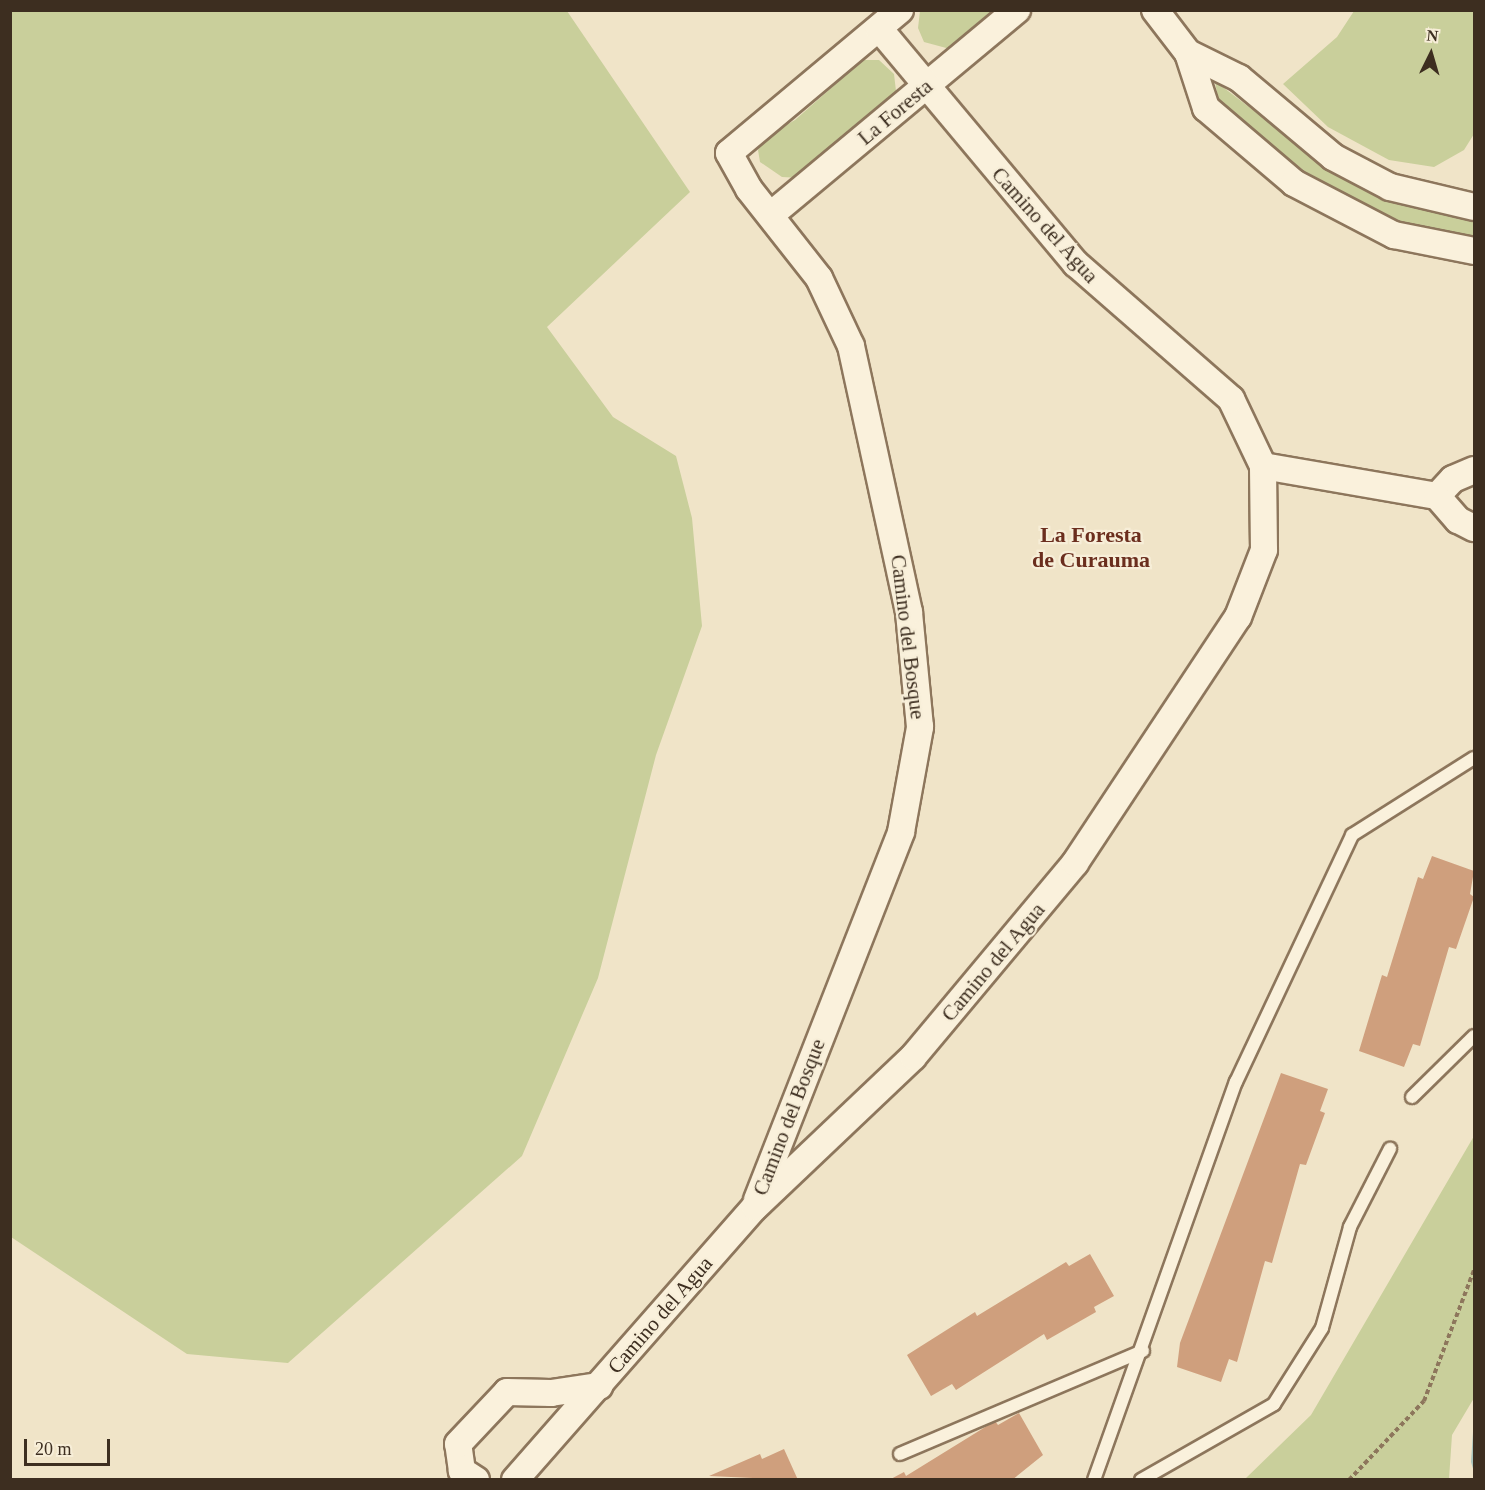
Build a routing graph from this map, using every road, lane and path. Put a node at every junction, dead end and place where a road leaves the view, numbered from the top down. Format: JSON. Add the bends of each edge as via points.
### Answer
{"nodes":[{"id":1,"x":900,"y":10,"type":"edge"},
{"id":2,"x":1017,"y":10,"type":"edge"},
{"id":3,"x":1155,"y":10,"type":"edge"},
{"id":4,"x":879,"y":28,"type":"junction"},
{"id":5,"x":1188,"y":53,"type":"junction"},
{"id":6,"x":928,"y":84,"type":"junction"},
{"id":7,"x":1474,"y":207,"type":"edge"},
{"id":8,"x":772,"y":213,"type":"junction"},
{"id":9,"x":1474,"y":251,"type":"edge"},
{"id":10,"x":1263,"y":466,"type":"junction"},
{"id":11,"x":1474,"y":470,"type":"edge"},
{"id":12,"x":1437,"y":496,"type":"junction"},
{"id":13,"x":1474,"y":528,"type":"edge"},
{"id":14,"x":1474,"y":758,"type":"edge"},
{"id":15,"x":1474,"y":1036,"type":"edge"},
{"id":16,"x":1412,"y":1097,"type":"dead end"},
{"id":17,"x":1390,"y":1149,"type":"dead end"},
{"id":18,"x":755,"y":1207,"type":"junction"},
{"id":19,"x":1474,"y":1269,"type":"edge"},
{"id":20,"x":1143,"y":1352,"type":"junction"},
{"id":21,"x":599,"y":1386,"type":"junction"},
{"id":22,"x":900,"y":1454,"type":"dead end"},
{"id":23,"x":476,"y":1479,"type":"edge"},
{"id":24,"x":515,"y":1479,"type":"edge"},
{"id":25,"x":1094,"y":1479,"type":"edge"},
{"id":26,"x":1141,"y":1479,"type":"edge"},
{"id":27,"x":1349,"y":1479,"type":"edge"}],
"edges":[{"from":1,"to":4,"type":"street"},
{"from":2,"to":6,"type":"street","name":"La Foresta"},
{"from":3,"to":5,"type":"street"},
{"from":4,"to":6,"type":"street","name":"Camino del Agua"},
{"from":4,"to":8,"type":"street","name":"Camino del Bosque","via":[[729,153],[749,189]]},
{"from":5,"to":7,"type":"street","via":[[1239,78],[1333,158],[1389,187]]},
{"from":5,"to":9,"type":"street","via":[[1206,108],[1294,183],[1394,235]]},
{"from":6,"to":8,"type":"street","name":"La Foresta"},
{"from":6,"to":10,"type":"street","name":"Camino del Agua","via":[[1076,264],[1231,399]]},
{"from":8,"to":18,"type":"street","name":"Camino del Bosque","via":[[819,278],[851,346],[909,612],[920,727],[901,832]]},
{"from":10,"to":12,"type":"street"},
{"from":10,"to":18,"type":"street","name":"Camino del Agua","via":[[1264,549],[1254,584],[1169,726],[1075,863],[913,1058]]},
{"from":11,"to":12,"type":"street","via":[[1453,479]]},
{"from":12,"to":13,"type":"street","via":[[1458,520]]},
{"from":14,"to":20,"type":"lane","via":[[1352,835],[1236,1082]]},
{"from":15,"to":16,"type":"lane"},
{"from":17,"to":26,"type":"lane","via":[[1350,1227],[1322,1328],[1274,1404]]},
{"from":18,"to":21,"type":"street","name":"Camino del Agua"},
{"from":19,"to":27,"type":"path","via":[[1424,1401]]},
{"from":20,"to":22,"type":"lane"},
{"from":20,"to":25,"type":"lane"},
{"from":21,"to":23,"type":"street","name":"Camino del Agua","via":[[550,1393],[507,1392],[458,1444],[462,1471]]},
{"from":21,"to":24,"type":"street","name":"Camino del Agua"}]}
